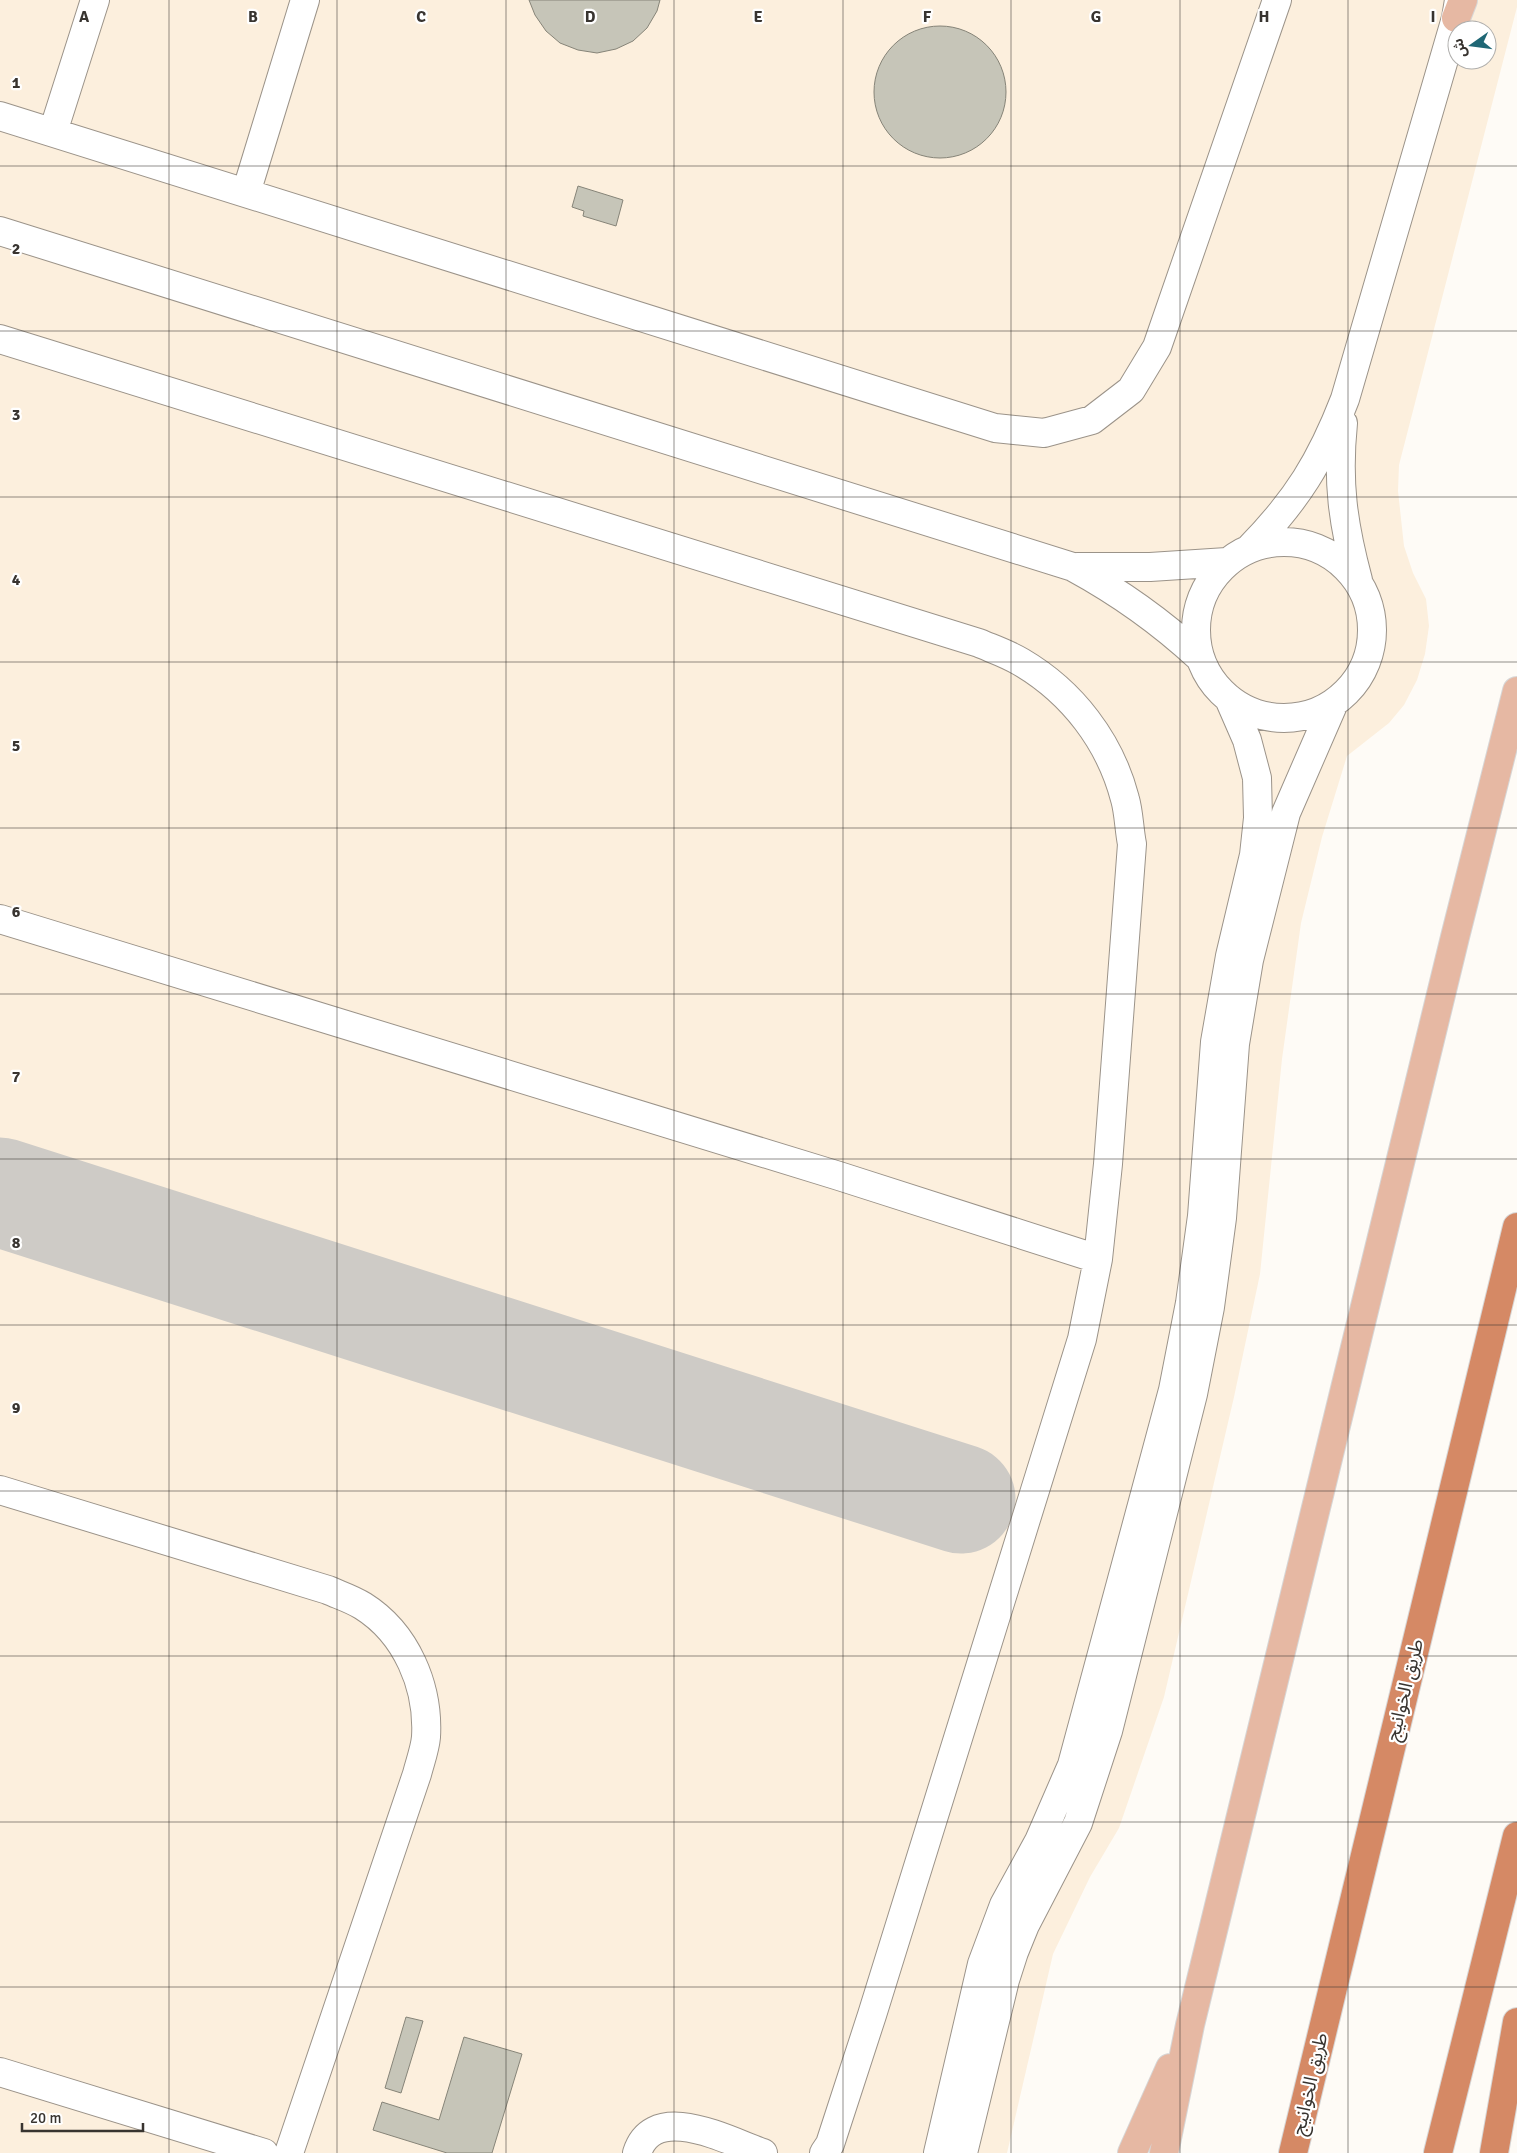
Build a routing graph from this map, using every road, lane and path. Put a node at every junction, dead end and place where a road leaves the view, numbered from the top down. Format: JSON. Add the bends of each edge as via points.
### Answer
{"nodes":[{"id":1,"x":95,"y":0,"type":"edge"},
{"id":2,"x":305,"y":0,"type":"edge"},
{"id":3,"x":1277,"y":0,"type":"edge"},
{"id":4,"x":1459,"y":6,"type":"edge"},
{"id":5,"x":0,"y":116,"type":"edge"},
{"id":6,"x":52,"y":132,"type":"junction"},
{"id":7,"x":246,"y":193,"type":"junction"},
{"id":8,"x":0,"y":231,"type":"edge"},
{"id":9,"x":0,"y":339,"type":"edge"},
{"id":10,"x":1345,"y":399,"type":"junction"},
{"id":11,"x":1250,"y":548,"type":"junction"},
{"id":12,"x":1227,"y":562,"type":"junction"},
{"id":13,"x":1073,"y":567,"type":"junction"},
{"id":14,"x":1358,"y":580,"type":"junction"},
{"id":15,"x":1200,"y":657,"type":"junction"},
{"id":16,"x":1517,"y":691,"type":"edge"},
{"id":17,"x":1230,"y":701,"type":"junction"},
{"id":18,"x":1334,"y":705,"type":"junction"},
{"id":19,"x":0,"y":919,"type":"edge"},
{"id":20,"x":1517,"y":1227,"type":"edge"},
{"id":21,"x":1098,"y":1259,"type":"junction"},
{"id":22,"x":0,"y":1490,"type":"edge"},
{"id":23,"x":1517,"y":1836,"type":"edge"},
{"id":24,"x":1508,"y":1876,"type":"junction"},
{"id":25,"x":1517,"y":1914,"type":"edge"},
{"id":26,"x":1517,"y":2022,"type":"edge"},
{"id":27,"x":1190,"y":2025,"type":"junction"},
{"id":28,"x":0,"y":2072,"type":"edge"},
{"id":29,"x":264,"y":2153,"type":"edge"},
{"id":30,"x":289,"y":2153,"type":"edge"},
{"id":31,"x":637,"y":2153,"type":"edge"},
{"id":32,"x":763,"y":2153,"type":"edge"},
{"id":33,"x":824,"y":2153,"type":"edge"},
{"id":34,"x":938,"y":2153,"type":"edge"},
{"id":35,"x":963,"y":2153,"type":"edge"},
{"id":36,"x":1132,"y":2153,"type":"edge"},
{"id":37,"x":1164,"y":2153,"type":"edge"},
{"id":38,"x":1293,"y":2153,"type":"edge"},
{"id":39,"x":1438,"y":2153,"type":"edge"},
{"id":40,"x":1494,"y":2153,"type":"edge"}],
"edges":[{"from":1,"to":6,"type":"street"},
{"from":2,"to":7,"type":"street"},
{"from":3,"to":7,"type":"street","via":[[1157,347],[1131,390],[1092,420],[1044,433],[995,428]]},
{"from":4,"to":10,"type":"street"},
{"from":5,"to":6,"type":"street"},
{"from":6,"to":7,"type":"street"},
{"from":8,"to":13,"type":"street"},
{"from":9,"to":21,"type":"street","via":[[979,643],[1020,661],[1057,686],[1087,719],[1110,757],[1125,799],[1132,844]]},
{"from":10,"to":11,"type":"street","via":[[1329,441],[1307,480],[1281,516]]},
{"from":10,"to":14,"type":"street","via":[[1340,491],[1346,536]]},
{"from":11,"to":12,"type":"street"},
{"from":11,"to":14,"type":"street","via":[[1280,542],[1310,545],[1336,559]]},
{"from":12,"to":13,"type":"street"},
{"from":12,"to":15,"type":"street","via":[[1213,577],[1197,616]]},
{"from":13,"to":15,"type":"street","via":[[1139,607]]},
{"from":14,"to":18,"type":"street","via":[[1370,606],[1372,634],[1368,661],[1354,686]]},
{"from":15,"to":17,"type":"street","via":[[1212,681]]},
{"from":16,"to":27,"type":"main road"},
{"from":17,"to":18,"type":"street","via":[[1249,712],[1285,719],[1314,714]]},
{"from":17,"to":34,"type":"street","via":[[1247,740],[1257,778],[1258,818],[1254,855],[1230,956],[1215,1042],[1202,1216],[1175,1380],[1072,1765],[1039,1841],[1018,1877],[992,1934],[982,1964]]},
{"from":18,"to":35,"type":"street","via":[[1286,813],[1249,960],[1235,1044],[1222,1218],[1210,1307],[1193,1394],[1108,1731],[1078,1823],[1014,1952]]},
{"from":19,"to":21,"type":"street","via":[[830,1173]]},
{"from":20,"to":38,"type":"highway","name":"طريق الخوانيج"},
{"from":21,"to":33,"type":"street","via":[[1082,1339],[1053,1436],[872,2015],[830,2144]]},
{"from":22,"to":30,"type":"street","via":[[328,1590],[363,1606],[392,1631],[414,1663],[425,1700],[426,1738],[417,1774]]},
{"from":23,"to":24,"type":"highway"},
{"from":24,"to":25,"type":"highway"},
{"from":24,"to":39,"type":"highway"},
{"from":26,"to":40,"type":"highway"},
{"from":27,"to":36,"type":"main road"},
{"from":27,"to":37,"type":"main road"},
{"from":28,"to":29,"type":"street"},
{"from":31,"to":32,"type":"street","via":[[647,2136],[659,2128],[673,2125],[688,2127]]}]}
